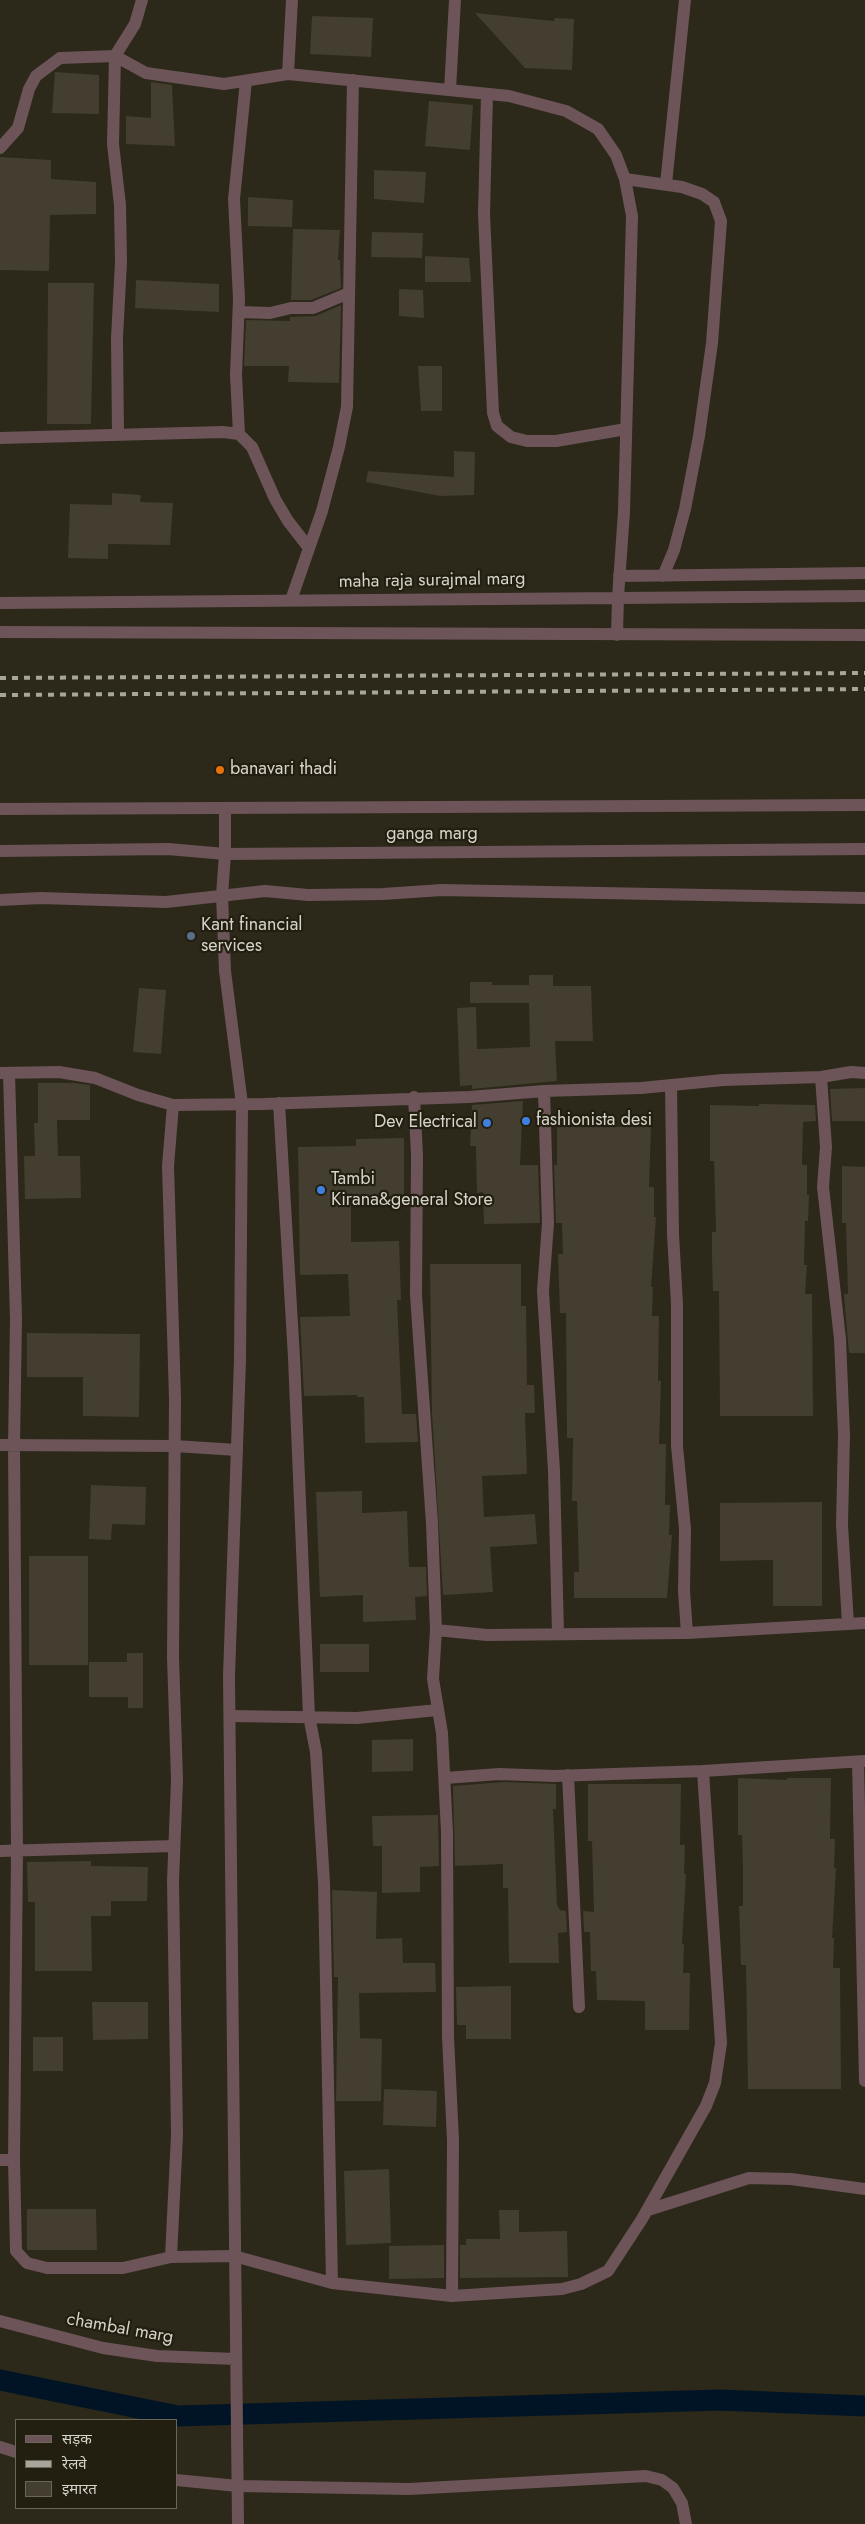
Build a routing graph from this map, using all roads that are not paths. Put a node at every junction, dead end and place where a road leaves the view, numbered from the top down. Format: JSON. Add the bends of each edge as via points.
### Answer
{"nodes":[{"id":1,"x":142,"y":0,"type":"edge"},
{"id":2,"x":292,"y":0,"type":"edge"},
{"id":3,"x":455,"y":0,"type":"edge"},
{"id":4,"x":685,"y":0,"type":"edge"},
{"id":5,"x":115,"y":56,"type":"junction"},
{"id":6,"x":288,"y":74,"type":"junction"},
{"id":7,"x":353,"y":80,"type":"junction"},
{"id":8,"x":246,"y":81,"type":"junction"},
{"id":9,"x":450,"y":90,"type":"junction"},
{"id":10,"x":487,"y":94,"type":"junction"},
{"id":11,"x":0,"y":148,"type":"edge"},
{"id":12,"x":625,"y":179,"type":"junction"},
{"id":13,"x":666,"y":184,"type":"junction"},
{"id":14,"x":349,"y":293,"type":"junction"},
{"id":15,"x":239,"y":312,"type":"junction"},
{"id":16,"x":626,"y":429,"type":"junction"},
{"id":17,"x":239,"y":434,"type":"junction"},
{"id":18,"x":118,"y":435,"type":"junction"},
{"id":19,"x":0,"y":438,"type":"edge"},
{"id":20,"x":309,"y":548,"type":"junction"},
{"id":21,"x":865,"y":573,"type":"edge"},
{"id":22,"x":619,"y":576,"type":"junction"},
{"id":23,"x":663,"y":576,"type":"junction"},
{"id":24,"x":865,"y":596,"type":"edge"},
{"id":25,"x":618,"y":597,"type":"junction"},
{"id":26,"x":291,"y":600,"type":"junction"},
{"id":27,"x":0,"y":603,"type":"edge"},
{"id":28,"x":0,"y":632,"type":"edge"},
{"id":29,"x":617,"y":635,"type":"junction"},
{"id":30,"x":865,"y":635,"type":"edge"},
{"id":31,"x":865,"y":805,"type":"edge"},
{"id":32,"x":225,"y":808,"type":"junction"},
{"id":33,"x":0,"y":810,"type":"edge"},
{"id":34,"x":865,"y":849,"type":"edge"},
{"id":35,"x":0,"y":851,"type":"edge"},
{"id":36,"x":225,"y":854,"type":"junction"},
{"id":37,"x":222,"y":895,"type":"junction"},
{"id":38,"x":865,"y":898,"type":"edge"},
{"id":39,"x":0,"y":900,"type":"edge"},
{"id":40,"x":5,"y":1073,"type":"edge"},
{"id":41,"x":865,"y":1073,"type":"edge"},
{"id":42,"x":821,"y":1077,"type":"junction"},
{"id":43,"x":671,"y":1085,"type":"junction"},
{"id":44,"x":544,"y":1091,"type":"junction"},
{"id":45,"x":414,"y":1097,"type":"junction"},
{"id":46,"x":279,"y":1103,"type":"junction"},
{"id":47,"x":242,"y":1104,"type":"junction"},
{"id":48,"x":173,"y":1105,"type":"junction"},
{"id":49,"x":0,"y":1445,"type":"edge"},
{"id":50,"x":14,"y":1446,"type":"junction"},
{"id":51,"x":175,"y":1446,"type":"junction"},
{"id":52,"x":237,"y":1450,"type":"junction"},
{"id":53,"x":865,"y":1623,"type":"edge"},
{"id":54,"x":848,"y":1624,"type":"junction"},
{"id":55,"x":436,"y":1630,"type":"junction"},
{"id":56,"x":687,"y":1633,"type":"junction"},
{"id":57,"x":558,"y":1634,"type":"junction"},
{"id":58,"x":437,"y":1710,"type":"junction"},
{"id":59,"x":230,"y":1716,"type":"junction"},
{"id":60,"x":309,"y":1716,"type":"junction"},
{"id":61,"x":861,"y":1762,"type":"edge"},
{"id":62,"x":703,"y":1771,"type":"junction"},
{"id":63,"x":568,"y":1775,"type":"junction"},
{"id":64,"x":445,"y":1778,"type":"junction"},
{"id":65,"x":174,"y":1846,"type":"junction"},
{"id":66,"x":0,"y":1851,"type":"edge"},
{"id":67,"x":17,"y":1851,"type":"junction"},
{"id":68,"x":579,"y":2007,"type":"dead end"},
{"id":69,"x":865,"y":2081,"type":"edge"},
{"id":70,"x":0,"y":2160,"type":"edge"},
{"id":71,"x":14,"y":2160,"type":"junction"},
{"id":72,"x":865,"y":2190,"type":"edge"},
{"id":73,"x":648,"y":2210,"type":"junction"},
{"id":74,"x":234,"y":2256,"type":"junction"},
{"id":75,"x":171,"y":2257,"type":"junction"},
{"id":76,"x":332,"y":2283,"type":"junction"},
{"id":77,"x":452,"y":2296,"type":"junction"},
{"id":78,"x":0,"y":2321,"type":"edge"},
{"id":79,"x":236,"y":2359,"type":"junction"},
{"id":80,"x":0,"y":2448,"type":"edge"},
{"id":81,"x":15,"y":2452,"type":"edge"},
{"id":82,"x":178,"y":2480,"type":"edge"},
{"id":83,"x":238,"y":2486,"type":"junction"},
{"id":84,"x":238,"y":2524,"type":"edge"},
{"id":85,"x":686,"y":2524,"type":"edge"}],
"edges":[{"from":1,"to":5,"type":"street","via":[[135,24]]},
{"from":2,"to":6,"type":"street"},
{"from":3,"to":9,"type":"street"},
{"from":4,"to":13,"type":"street"},
{"from":5,"to":8,"type":"street","via":[[146,73],[224,84]]},
{"from":5,"to":11,"type":"street","via":[[60,58],[36,76],[18,128]]},
{"from":5,"to":18,"type":"street","via":[[113,144],[120,204],[121,262],[117,338]]},
{"from":6,"to":7,"type":"street"},
{"from":6,"to":8,"type":"street"},
{"from":7,"to":9,"type":"street"},
{"from":7,"to":14,"type":"street"},
{"from":8,"to":15,"type":"street","via":[[234,199]]},
{"from":9,"to":10,"type":"street"},
{"from":10,"to":12,"type":"street","via":[[509,96],[566,111],[598,129],[616,155]]},
{"from":10,"to":16,"type":"street","via":[[484,214],[493,412],[497,426],[511,437],[527,441]]},
{"from":12,"to":13,"type":"street"},
{"from":12,"to":16,"type":"street","via":[[632,216]]},
{"from":13,"to":23,"type":"street","via":[[702,194],[714,202],[721,222],[712,343],[699,436],[683,517]]},
{"from":14,"to":15,"type":"street","via":[[313,308],[291,308],[270,314]]},
{"from":14,"to":20,"type":"street","via":[[347,407],[339,447]]},
{"from":15,"to":17,"type":"street","via":[[236,375]]},
{"from":16,"to":22,"type":"street"},
{"from":17,"to":18,"type":"street"},
{"from":17,"to":20,"type":"street","via":[[252,447],[275,499]]},
{"from":18,"to":19,"type":"street"},
{"from":20,"to":26,"type":"street"},
{"from":21,"to":23,"type":"street"},
{"from":22,"to":23,"type":"street"},
{"from":22,"to":25,"type":"street"},
{"from":24,"to":25,"type":"street","name":"maha raja surajmal marg"},
{"from":25,"to":26,"type":"street","name":"maha raja surajmal marg"},
{"from":25,"to":29,"type":"street"},
{"from":26,"to":27,"type":"street","name":"maha raja surajmal marg"},
{"from":28,"to":29,"type":"street"},
{"from":29,"to":30,"type":"street"},
{"from":31,"to":32,"type":"street","name":"ganga marg"},
{"from":32,"to":33,"type":"street","name":"ganga marg"},
{"from":32,"to":36,"type":"street"},
{"from":34,"to":36,"type":"street","name":"ganga marg"},
{"from":35,"to":36,"type":"street","name":"ganga marg","via":[[168,849]]},
{"from":36,"to":37,"type":"street"},
{"from":37,"to":38,"type":"street","via":[[265,891],[308,895],[442,890]]},
{"from":37,"to":39,"type":"street","via":[[166,902]]},
{"from":37,"to":47,"type":"street","via":[[224,971]]},
{"from":40,"to":48,"type":"street","via":[[59,1072],[95,1078]]},
{"from":40,"to":50,"type":"street","via":[[16,1318]]},
{"from":41,"to":42,"type":"street"},
{"from":42,"to":43,"type":"street"},
{"from":42,"to":54,"type":"street","via":[[826,1146],[823,1187],[840,1339],[844,1434],[842,1524]]},
{"from":43,"to":44,"type":"street"},
{"from":43,"to":56,"type":"street","via":[[673,1234],[678,1304],[678,1446],[686,1529],[684,1591]]},
{"from":44,"to":45,"type":"street","via":[[469,1097]]},
{"from":44,"to":57,"type":"street","via":[[548,1223],[544,1291],[554,1471]]},
{"from":45,"to":46,"type":"street"},
{"from":45,"to":55,"type":"street","via":[[416,1295]]},
{"from":46,"to":47,"type":"street"},
{"from":46,"to":60,"type":"street"},
{"from":47,"to":48,"type":"street"},
{"from":47,"to":52,"type":"street"},
{"from":48,"to":51,"type":"street","via":[[168,1166]]},
{"from":49,"to":50,"type":"street"},
{"from":50,"to":51,"type":"street"},
{"from":50,"to":67,"type":"street"},
{"from":51,"to":52,"type":"street"},
{"from":51,"to":65,"type":"street","via":[[172,1657],[177,1780]]},
{"from":52,"to":59,"type":"street"},
{"from":53,"to":54,"type":"street"},
{"from":54,"to":56,"type":"street"},
{"from":55,"to":57,"type":"street","via":[[487,1635]]},
{"from":55,"to":58,"type":"street","via":[[433,1679]]},
{"from":56,"to":57,"type":"street"},
{"from":58,"to":60,"type":"street","via":[[357,1718]]},
{"from":58,"to":64,"type":"street"},
{"from":59,"to":60,"type":"street"},
{"from":59,"to":74,"type":"street"},
{"from":60,"to":76,"type":"street","via":[[316,1752],[324,1883]]},
{"from":61,"to":62,"type":"street"},
{"from":61,"to":69,"type":"street"},
{"from":62,"to":63,"type":"street"},
{"from":62,"to":73,"type":"street","via":[[720,2043],[715,2084]]},
{"from":63,"to":64,"type":"street","via":[[499,1774]]},
{"from":63,"to":68,"type":"street"},
{"from":64,"to":77,"type":"street","via":[[448,2036],[453,2140]]},
{"from":65,"to":67,"type":"street"},
{"from":65,"to":75,"type":"street","via":[[177,2135]]},
{"from":66,"to":67,"type":"street"},
{"from":67,"to":71,"type":"street"},
{"from":70,"to":71,"type":"street"},
{"from":71,"to":75,"type":"street","via":[[16,2251],[27,2263],[46,2268],[123,2268]]},
{"from":72,"to":73,"type":"street","via":[[791,2179],[749,2178]]},
{"from":73,"to":77,"type":"street","via":[[608,2271],[581,2284],[562,2289]]},
{"from":74,"to":75,"type":"street"},
{"from":74,"to":76,"type":"street"},
{"from":74,"to":79,"type":"street"},
{"from":76,"to":77,"type":"street"},
{"from":78,"to":79,"type":"street","name":"chambal marg","via":[[103,2348],[157,2356]]},
{"from":79,"to":83,"type":"street"},
{"from":80,"to":81,"type":"street"},
{"from":82,"to":83,"type":"street"},
{"from":83,"to":84,"type":"street"},
{"from":83,"to":85,"type":"street","via":[[409,2489],[646,2476],[662,2480],[673,2488],[682,2502]]}]}
